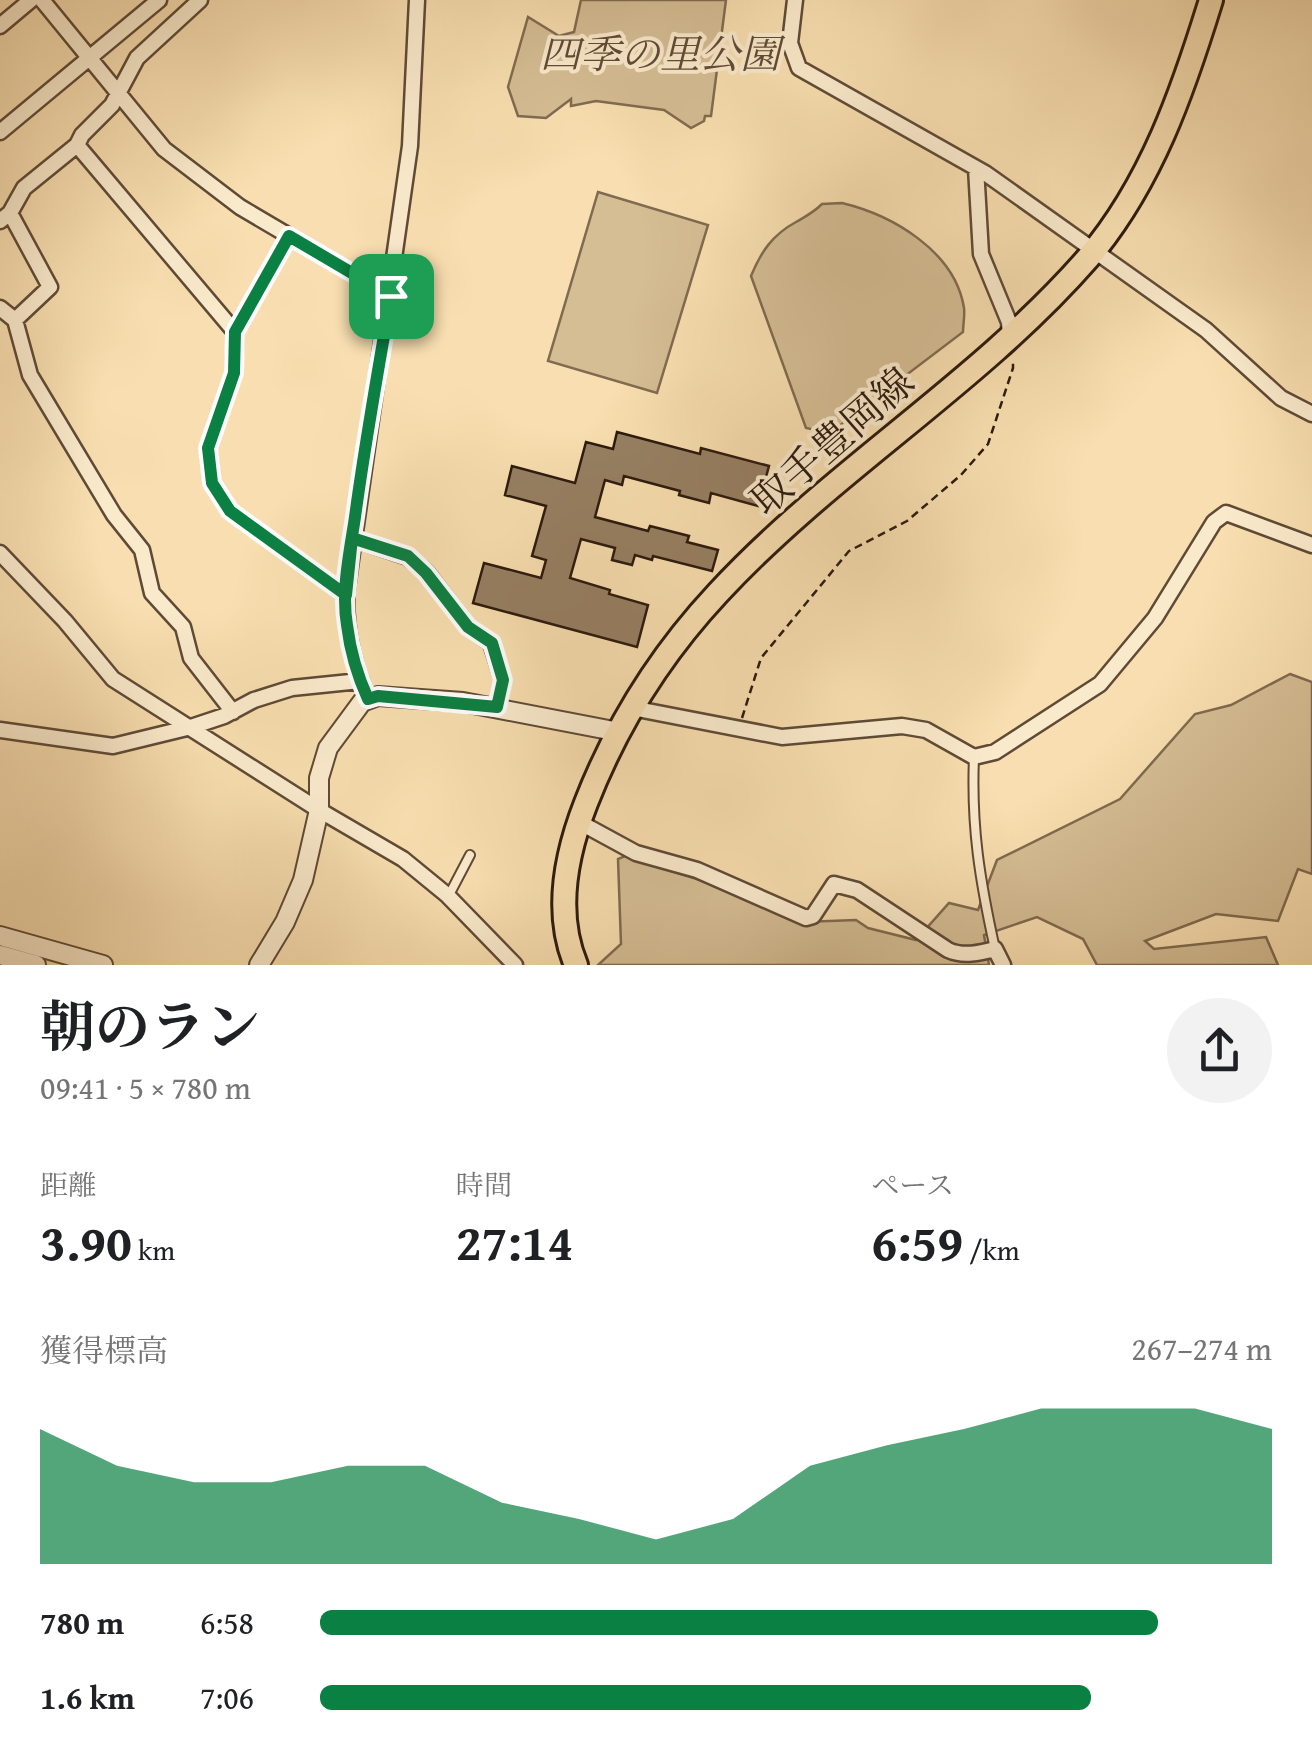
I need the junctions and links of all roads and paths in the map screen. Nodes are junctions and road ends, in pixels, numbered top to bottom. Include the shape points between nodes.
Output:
1 (31, 0) edge
2 (42, 0) edge
3 (159, 0) edge
4 (200, 0) edge
5 (417, 0) edge
6 (795, 0) edge
7 (1211, 0) edge
8 (0, 26) edge
9 (90, 58) junction
10 (120, 95) junction
11 (0, 132) edge
12 (77, 145) junction
13 (976, 168) junction
14 (5, 217) edge
15 (289, 236) junction
16 (1095, 249) junction
17 (391, 296) junction
18 (0, 308) edge
19 (15, 320) junction
20 (235, 332) junction
21 (1010, 338) junction
22 (1312, 414) edge
23 (352, 538) junction
24 (1312, 545) edge
25 (0, 553) edge
26 (346, 595) junction
27 (360, 681) junction
28 (368, 699) junction
29 (497, 707) junction
30 (632, 708) junction
31 (233, 712) junction
32 (191, 727) junction
33 (0, 730) edge
34 (739, 730) junction
35 (619, 732) junction
36 (974, 757) junction
37 (320, 810) junction
38 (579, 822) junction
39 (470, 855) dead end
40 (448, 897) junction
41 (0, 936) edge
42 (995, 948) junction
43 (0, 955) edge
44 (36, 965) edge
45 (103, 965) edge
46 (259, 965) edge
47 (515, 965) edge
48 (576, 965) edge
49 (1003, 965) edge

1 - 8 street
2 - 9 street
3 - 9 street
4 - 10 street via 137,58
5 - 17 street via 413,116
6 - 13 street via 790,43 799,68
7 - 16 main road, 取手豊岡線 via 1169,123
9 - 10 street
9 - 11 street
10 - 12 street
10 - 15 street via 164,149
12 - 14 street via 24,188
12 - 20 street
13 - 16 street
13 - 21 street via 981,254
14 - 19 street via 50,287
15 - 17 street
15 - 20 street
16 - 21 main road, 取手豊岡線
16 - 22 street via 1206,330 1282,398
17 - 23 street
18 - 19 street
19 - 31 street via 30,375 142,550 152,593 182,628 191,658
20 - 26 street via 234,373 208,448 212,483 230,511
21 - 30 main road, 取手豊岡線 via 742,569 673,647
21 - 34 path via 1014,368 988,444 907,521 848,551 761,658
23 - 26 street
23 - 29 street via 408,556 468,627 492,643 503,680
24 - 36 street via 1226,513 1155,618 1100,684 995,752
25 - 32 street via 113,679
26 - 27 street
27 - 28 street
27 - 31 street via 292,688
28 - 29 street
28 - 37 street via 328,748 319,778
29 - 35 street
30 - 34 street
30 - 35 main road, 取手豊岡線
31 - 32 street
32 - 33 street via 113,746
32 - 37 street
34 - 36 street via 782,737 902,726 926,730
35 - 38 main road, 取手豊岡線
36 - 42 lane via 976,866
37 - 40 street via 403,859
37 - 46 street via 303,880
38 - 42 street via 636,853 697,870 806,918 834,884 857,890 956,954
38 - 48 main road, 取手豊岡線 via 564,894
39 - 40 lane
40 - 47 street
41 - 45 street
42 - 49 street
43 - 44 street

